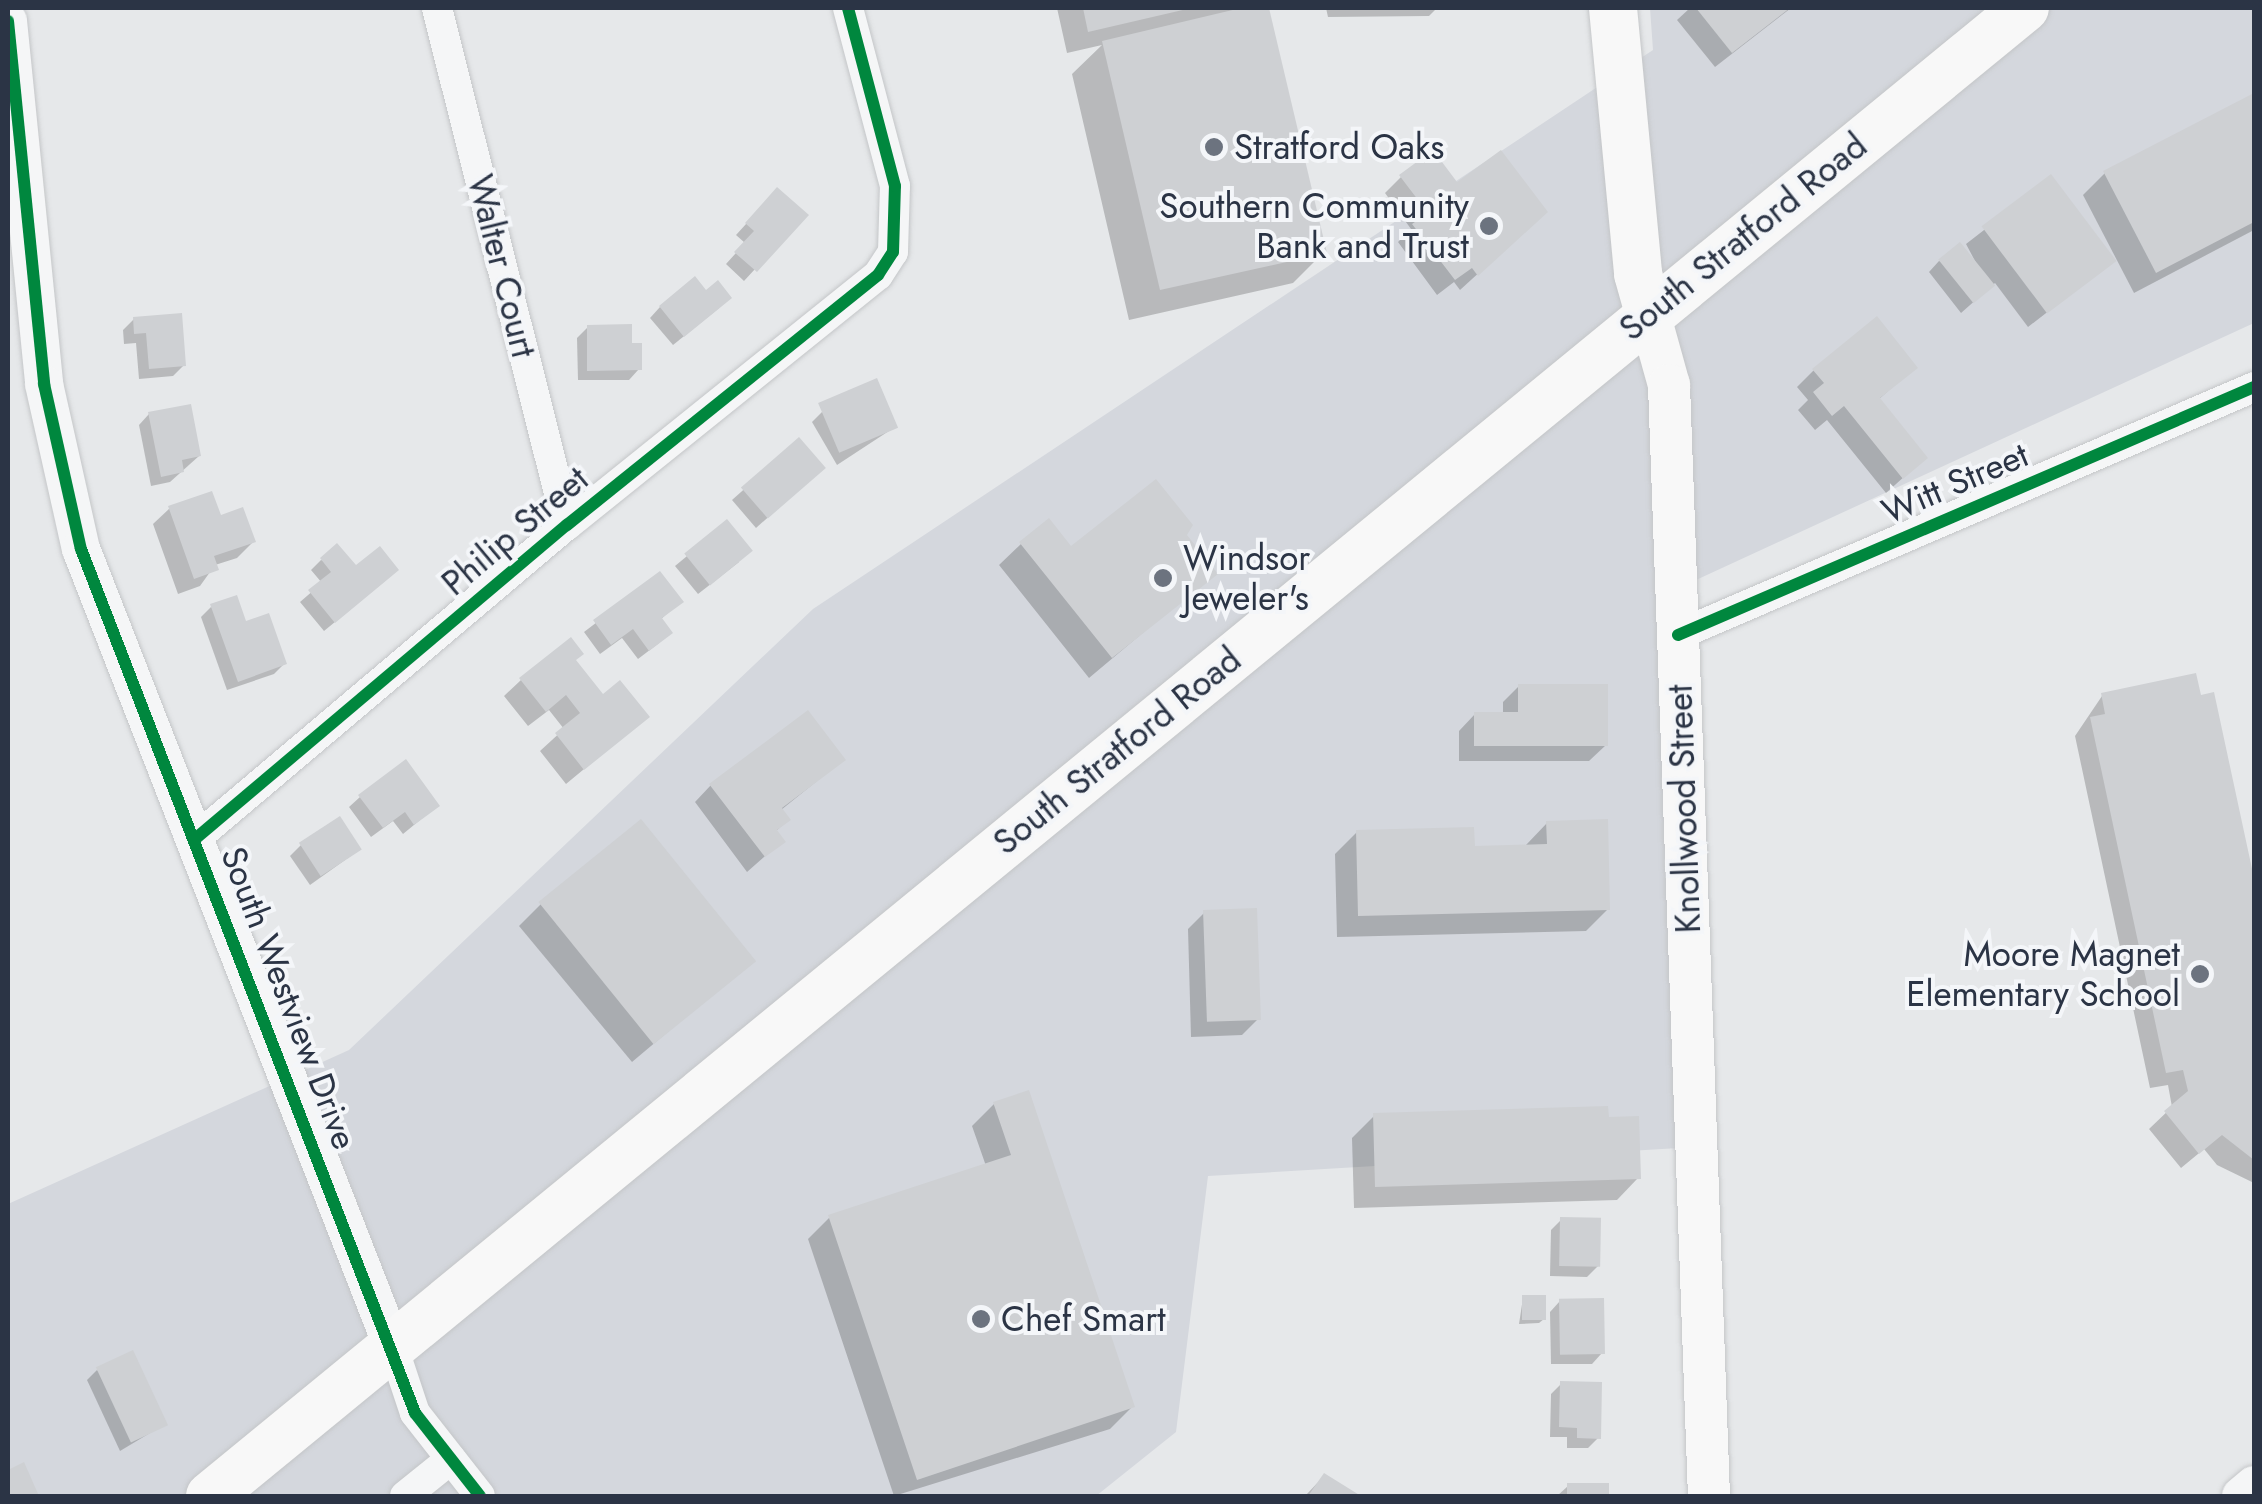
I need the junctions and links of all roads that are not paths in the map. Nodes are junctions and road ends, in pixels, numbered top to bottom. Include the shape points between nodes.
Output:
1 (437, 8) edge
2 (848, 8) edge
3 (1613, 8) edge
4 (2025, 8) edge
5 (8, 22) edge
6 (1649, 313) junction
7 (2254, 387) edge
8 (567, 525) junction
9 (1678, 635) junction
10 (195, 839) junction
11 (394, 1350) junction
12 (451, 1459) junction
13 (2254, 1485) edge
14 (210, 1496) edge
15 (405, 1496) edge
16 (480, 1496) edge
17 (1709, 1496) edge
18 (2241, 1496) edge

1 - 8 street, Walter Court
2 - 8 street, Philip Street via 894,186 893,252 878,275
3 - 6 main road, Knollwood Street via 1638,274
4 - 6 main road, South Stratford Road
5 - 10 street, South Westview Drive via 44,384 80,549
6 - 9 main road, Knollwood Street via 1669,385
6 - 11 main road, South Stratford Road
7 - 9 street, Witt Street
8 - 10 street, Philip Street
9 - 17 main road, Knollwood Street
10 - 11 street, South Westview Drive
11 - 12 street via 415,1414
11 - 14 main road, South Stratford Road
12 - 15 street
12 - 16 street
13 - 18 street

